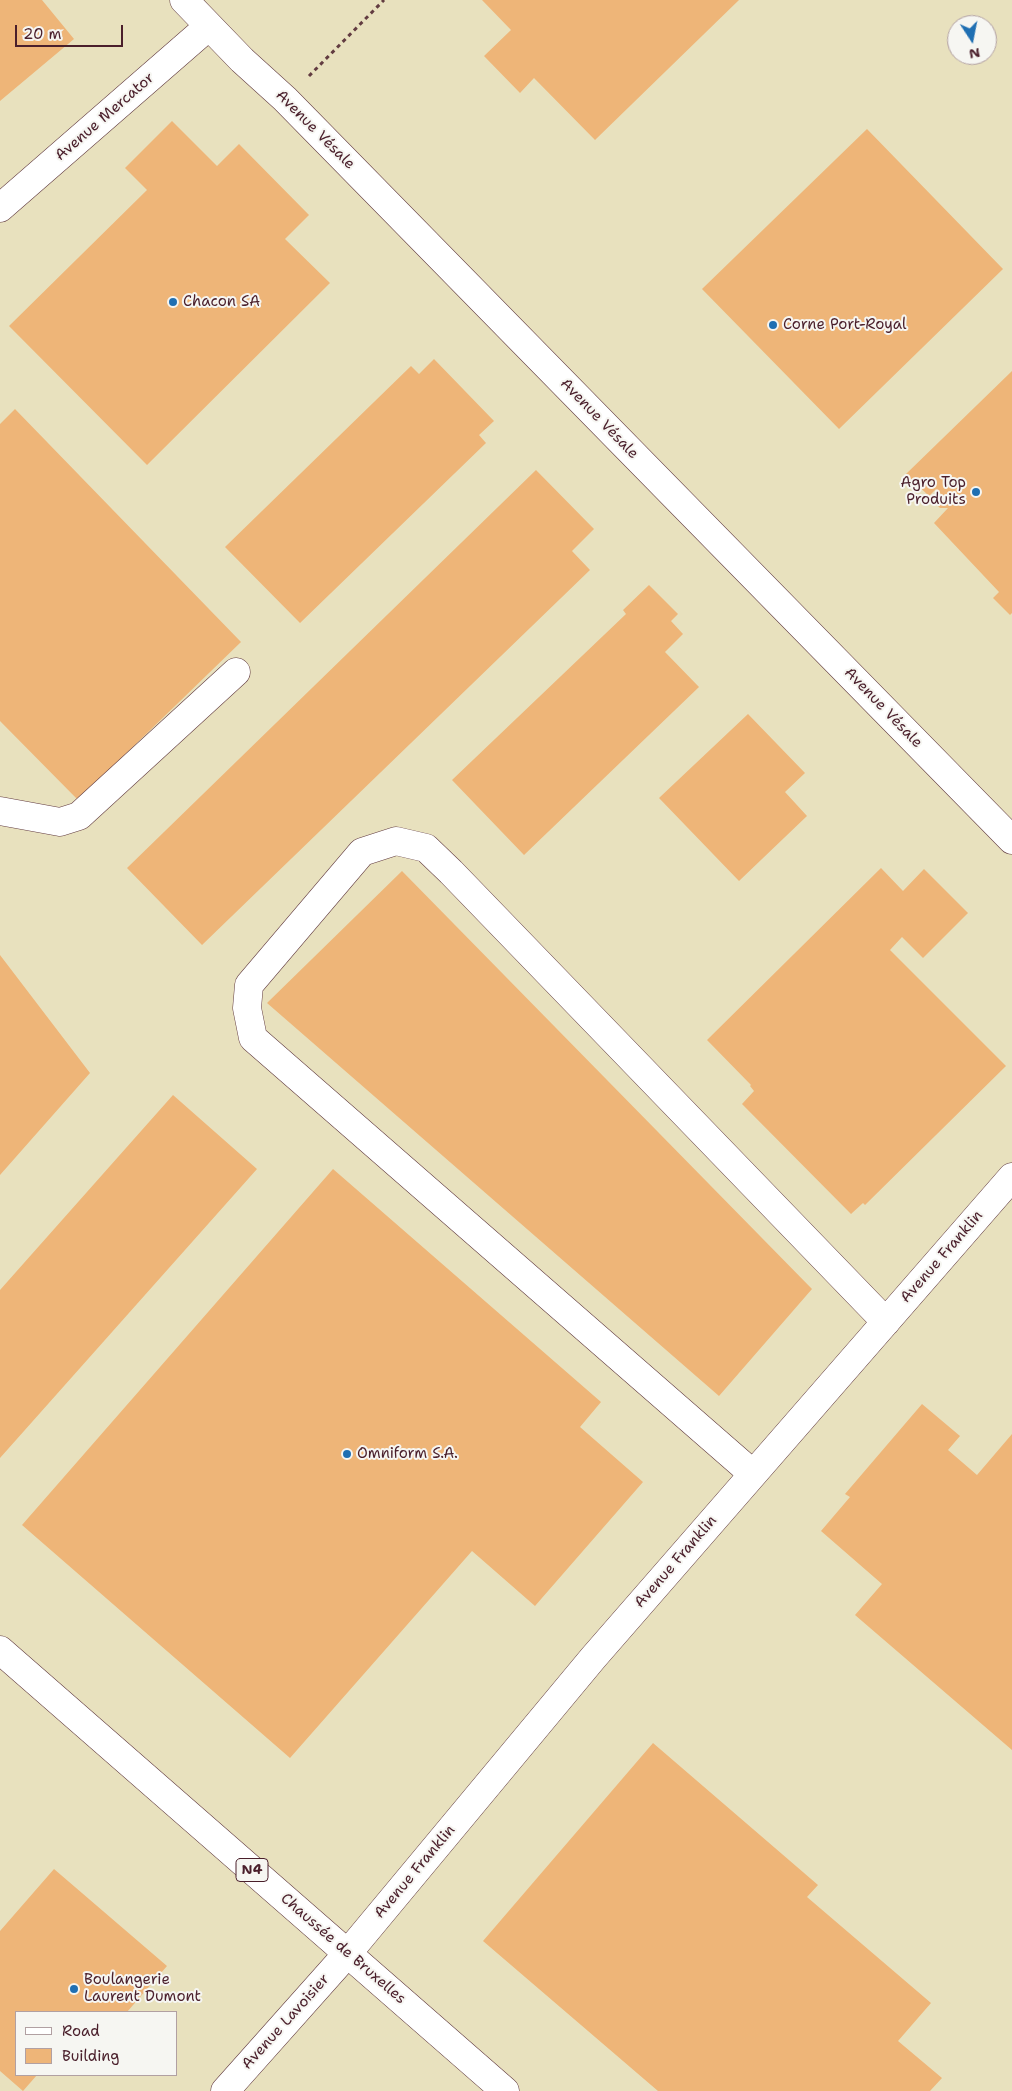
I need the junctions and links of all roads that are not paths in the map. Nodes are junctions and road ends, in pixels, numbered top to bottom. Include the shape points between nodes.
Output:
1 (184, 0) edge
2 (210, 26) junction
3 (0, 208) edge
4 (236, 672) dead end
5 (0, 811) edge
6 (1012, 840) edge
7 (1012, 1177) edge
8 (886, 1322) junction
9 (753, 1474) junction
10 (0, 1650) edge
11 (347, 1954) junction
12 (225, 2091) edge
13 (505, 2091) edge

1 - 2 street, Avenue Vésale
2 - 3 street, Avenue Mercator
2 - 6 street, Avenue Vésale
4 - 5 street via 80,816 60,822
7 - 8 street, Avenue Franklin
8 - 9 street, Avenue Franklin
8 - 9 street via 426,848 396,841 362,852 249,985 247,1008 253,1038
9 - 11 street, Avenue Franklin via 593,1658
10 - 11 street, Chaussée de Bruxelles / N4
11 - 12 street, Avenue Lavoisier
11 - 13 street, Chaussée de Bruxelles / N4

